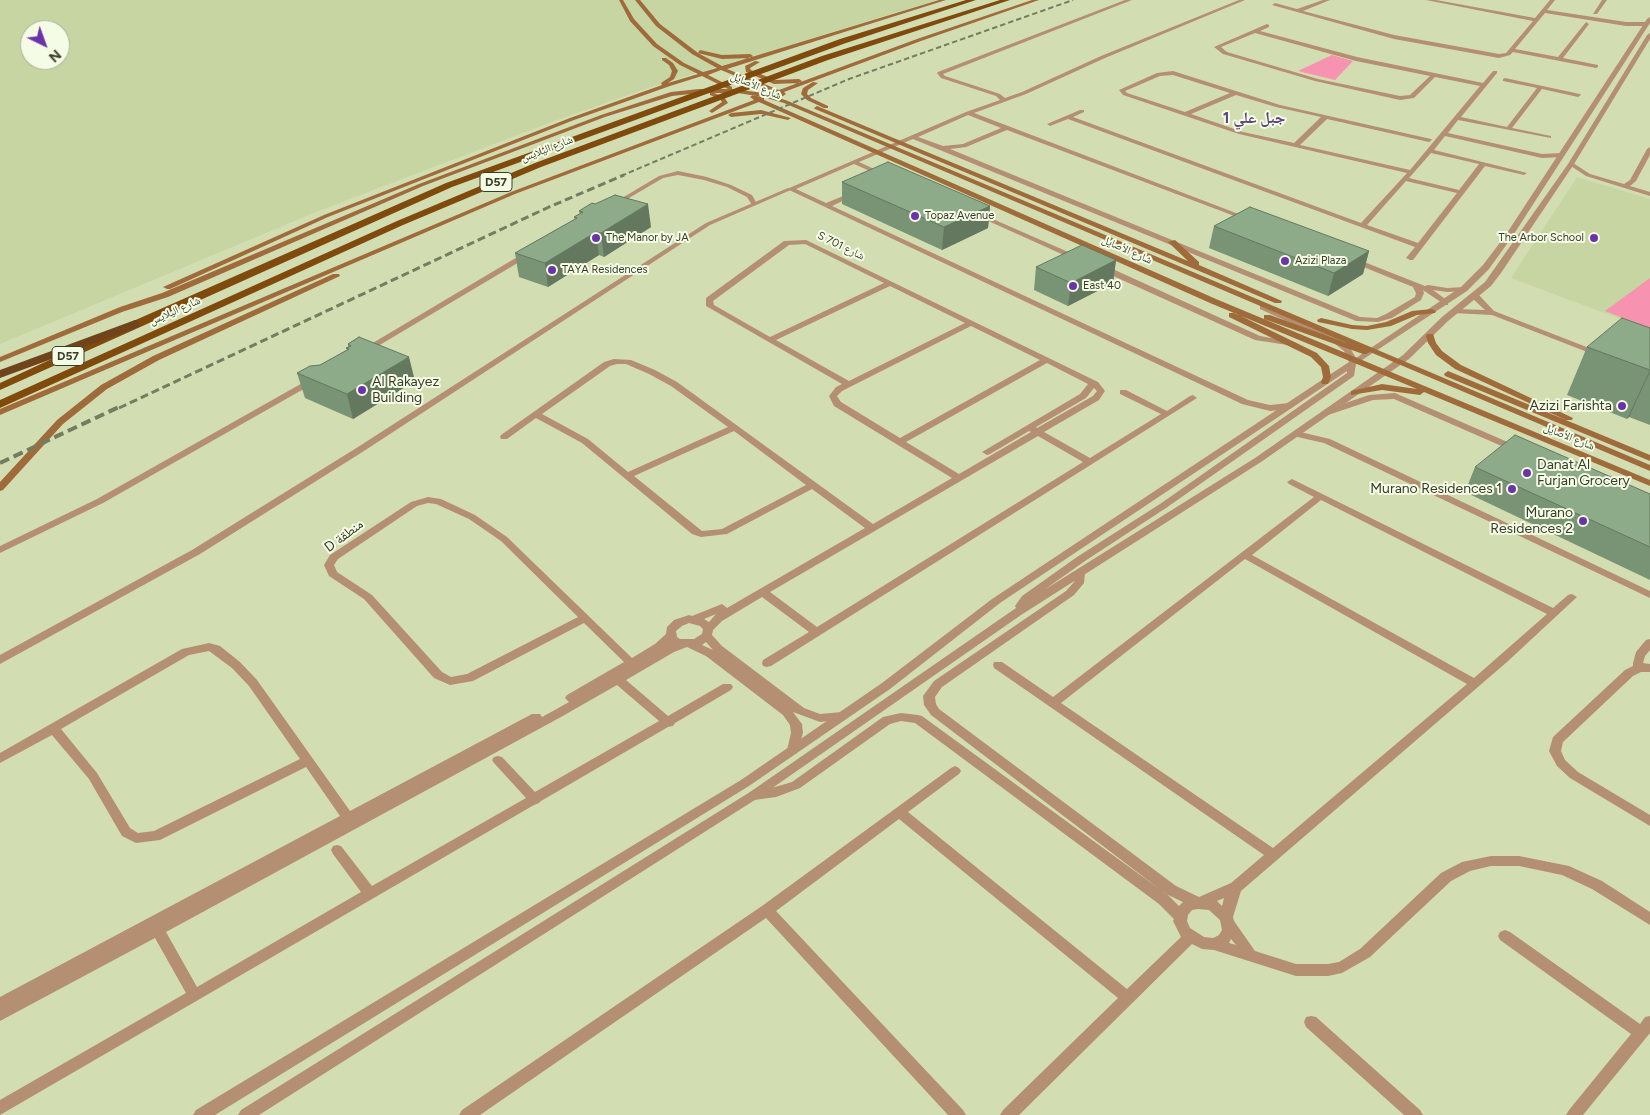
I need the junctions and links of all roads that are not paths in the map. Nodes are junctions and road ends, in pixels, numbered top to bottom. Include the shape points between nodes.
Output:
1 (621, 0) edge
2 (637, 0) edge
3 (944, 0) edge
4 (973, 0) edge
5 (1007, 0) edge
6 (1037, 0) edge
7 (1130, 0) edge
8 (1243, 0) edge
9 (1328, 0) edge
10 (1428, 0) edge
11 (1553, 0) edge
12 (1605, 0) edge
13 (1275, 5) dead end
14 (1298, 11) junction
15 (1544, 11) junction
16 (1595, 13) dead end
17 (1536, 20) junction
18 (1600, 21) junction
19 (1648, 21) edge
20 (1586, 24) dead end
21 (1267, 26) dead end
22 (1255, 31) junction
23 (1640, 33) junction
24 (1650, 35) edge
25 (655, 44) junction
26 (683, 46) junction
27 (798, 46) junction
28 (1511, 50) junction
29 (869, 59) junction
30 (1560, 60) junction
31 (1596, 66) dead end
32 (723, 69) junction
33 (842, 70) junction
34 (712, 72) junction
35 (1494, 72) dead end
36 (702, 75) junction
37 (1434, 75) junction
38 (1505, 80) dead end
39 (1484, 86) junction
40 (1541, 87) junction
41 (779, 92) junction
42 (1235, 93) junction
43 (1578, 95) dead end
44 (634, 97) junction
45 (759, 100) junction
46 (1004, 100) junction
47 (1082, 111) dead end
48 (592, 112) junction
49 (968, 113) junction
50 (1186, 114) junction
51 (1068, 116) junction
52 (1325, 117) junction
53 (1456, 118) junction
54 (848, 121) junction
55 (696, 123) junction
56 (1050, 124) dead end
57 (822, 126) junction
58 (1006, 128) junction
59 (1508, 129) junction
60 (1443, 134) junction
61 (914, 137) junction
62 (1549, 137) dead end
63 (1429, 140) dead end
64 (1296, 145) junction
65 (964, 146) junction
66 (941, 148) junction
67 (1650, 149) edge
68 (1430, 151) junction
69 (1562, 155) junction
70 (959, 156) junction
71 (1542, 156) junction
72 (854, 162) junction
73 (1483, 164) junction
74 (1571, 164) junction
75 (1556, 165) junction
76 (1411, 172) junction
77 (1524, 173) dead end
78 (1588, 175) junction
79 (1562, 176) junction
80 (1405, 179) junction
81 (881, 182) edge
82 (1625, 186) junction
83 (790, 189) junction
84 (863, 190) edge
85 (1460, 192) junction
86 (1650, 194) edge
87 (754, 204) junction
88 (826, 206) junction
89 (967, 210) edge
90 (604, 211) edge
91 (1258, 224) edge
92 (1363, 226) junction
93 (432, 227) junction
94 (1172, 242) junction
95 (1418, 246) junction
96 (536, 250) edge
97 (1410, 258) dead end
98 (1350, 259) edge
99 (1087, 262) edge
100 (1096, 265) edge
101 (1200, 268) junction
102 (1400, 278) junction
103 (891, 283) junction
104 (1416, 285) junction
105 (1464, 289) junction
106 (1238, 292) junction
107 (1475, 296) junction
108 (1213, 301) junction
109 (1445, 302) junction
110 (118, 311) junction
111 (1432, 311) junction
112 (1455, 311) junction
113 (1493, 313) junction
114 (1321, 320) junction
115 (971, 323) junction
116 (135, 324) junction
117 (1430, 336) junction
118 (769, 340) junction
119 (1294, 344) junction
120 (1377, 345) junction
121 (1366, 353) junction
122 (358, 354) edge
123 (1604, 356) edge
124 (1406, 357) junction
125 (0, 360) edge
126 (1047, 360) junction
127 (1355, 361) junction
128 (1385, 373) junction
129 (0, 374) edge
130 (324, 374) edge
131 (1325, 382) junction
132 (848, 384) junction
133 (0, 387) edge
134 (1123, 392) dead end
135 (1354, 394) junction
136 (1193, 398) dead end
137 (1454, 401) junction
138 (0, 404) edge
139 (1290, 406) junction
140 (0, 412) edge
141 (1328, 412) junction
142 (1167, 414) junction
143 (536, 415) junction
144 (1311, 424) junction
145 (734, 428) junction
146 (1033, 430) junction
147 (1296, 434) junction
148 (504, 437) dead end
149 (1607, 440) junction
150 (1327, 441) junction
151 (899, 442) junction
152 (1524, 452) edge
153 (1650, 458) edge
154 (1090, 462) junction
155 (1650, 468) edge
156 (954, 475) junction
157 (627, 476) junction
158 (1292, 482) dead end
159 (1650, 482) edge
160 (813, 485) junction
161 (0, 488) edge
162 (1321, 496) junction
163 (869, 526) junction
164 (0, 550) edge
165 (1245, 555) junction
166 (1080, 573) junction
167 (763, 592) junction
168 (1650, 595) edge
169 (1572, 596) dead end
170 (1018, 612) junction
171 (1554, 614) junction
172 (585, 618) junction
173 (695, 619) junction
174 (818, 632) junction
175 (707, 633) junction
176 (671, 634) junction
177 (1650, 643) edge
178 (687, 644) junction
179 (0, 660) edge
180 (767, 664) dead end
181 (998, 665) dead end
182 (634, 666) junction
183 (1645, 668) edge
184 (619, 680) junction
185 (1474, 683) junction
186 (727, 688) dead end
187 (1053, 703) junction
188 (842, 716) junction
189 (669, 723) junction
190 (53, 728) junction
191 (971, 740) junction
192 (794, 750) junction
193 (959, 750) junction
194 (0, 759) edge
195 (498, 760) dead end
196 (308, 761) junction
197 (955, 771) dead end
198 (754, 795) junction
199 (535, 800) junction
200 (900, 813) junction
201 (350, 821) junction
202 (1650, 821) edge
203 (337, 850) dead end
204 (1274, 855) junction
205 (1236, 887) junction
206 (370, 894) junction
207 (1199, 903) junction
208 (767, 910) junction
209 (1180, 916) junction
210 (1650, 919) edge
211 (1228, 921) junction
212 (158, 929) junction
213 (1505, 936) dead end
214 (1190, 937) junction
215 (1214, 944) junction
216 (1251, 955) junction
217 (194, 994) junction
218 (1128, 998) junction
219 (0, 1004) edge
220 (0, 1015) edge
221 (1311, 1022) dead end
222 (1646, 1028) edge
223 (0, 1108) edge
224 (201, 1115) edge
225 (246, 1115) edge
226 (467, 1115) edge
227 (958, 1115) edge
228 (1008, 1115) edge
229 (1415, 1115) edge
230 (1574, 1115) edge

1 - 25 main road, شارع الأصايل via 632,20
2 - 26 main road, شارع الأصايل via 652,20
3 - 27 main road
4 - 116 highway, شارع اليلايس / D57 via 843,41 520,158 376,216
5 - 138 highway, شارع اليلايس / D57 via 825,58 538,165 400,223
6 - 29 main road
7 - 46 street via 940,73 943,77 998,95
8 - 46 street
9 - 14 street
10 - 17 street
11 - 15 street
12 - 16 street
13 - 14 street
14 - 28 street via 1394,37 1488,56 1505,56
15 - 17 street
15 - 18 street
17 - 28 street
18 - 19 street via 1630,24
18 - 23 street
19 - 23 street
20 - 30 street
21 - 22 street
22 - 37 street via 1356,60
22 - 37 street via 1217,48 1317,80 1400,98 1412,97
23 - 69 street
24 - 74 street
25 - 34 main road
25 - 36 main road, شارع الأصايل
25 - 44 main road via 656,51 673,66 674,73 666,82
26 - 27 main road via 707,55 732,57
26 - 32 main road, شارع الأصايل
27 - 29 main road via 752,64 747,70 770,81 788,83
27 - 32 main road
28 - 30 street
29 - 33 main road
30 - 31 street
32 - 34 main road
32 - 41 main road, شارع الأصايل
33 - 41 main road
33 - 54 main road via 810,85 804,92 809,99
34 - 36 main road
34 - 41 main road via 748,88
35 - 39 street
36 - 44 main road
36 - 45 main road, شارع الأصايل
37 - 39 street
38 - 40 street
39 - 53 street
40 - 43 street
40 - 59 street
41 - 45 main road
41 - 54 main road, شارع الأصايل
42 - 50 street
42 - 50 street via 1168,73 1122,90
42 - 52 street
44 - 48 main road
45 - 55 main road
45 - 57 main road, شارع الأصايل
46 - 49 street
47 - 51 street
48 - 55 main road via 682,87 698,88 725,101 723,107
48 - 110 main road via 470,157 326,216
49 - 58 street
49 - 61 street
50 - 64 street via 1246,134
51 - 56 street
51 - 92 street
52 - 63 street
52 - 64 street
53 - 59 street
53 - 60 street
54 - 101 main road, شارع الأصايل
55 - 57 main road via 761,112
55 - 93 main road via 513,192
57 - 108 main road, شارع الأصايل
58 - 65 street
58 - 91 street
59 - 62 street
60 - 68 street
60 - 71 street
61 - 66 street
61 - 72 street
64 - 76 street
65 - 66 street
65 - 70 street
66 - 70 street
67 - 82 street via 1633,181
68 - 73 street
68 - 76 street
69 - 71 street
69 - 75 street
70 - 94 street
71 - 75 street
72 - 81 street via 890,178
72 - 83 street
73 - 77 street
73 - 85 street
74 - 78 street
74 - 79 street
75 - 105 street via 1486,267
76 - 80 street
78 - 79 street
78 - 82 street
79 - 107 street via 1514,250
80 - 85 street
80 - 92 street
82 - 86 street
83 - 87 street
83 - 88 street
84 - 88 street
85 - 95 street
87 - 90 street via 750,196 729,186 678,173 661,177
87 - 179 street via 708,224 196,552
88 - 139 street via 1245,402 1270,408
89 - 99 street
92 - 95 street
93 - 140 main road
93 - 161 main road via 399,246 121,377 88,398 60,422
94 - 101 main road
94 - 104 street via 1364,320 1384,319 1418,298 1420,293
95 - 97 street
96 - 122 street
98 - 102 street
100 - 119 street via 1258,338
101 - 114 main road, شارع الأصايل
102 - 104 street
102 - 105 street via 1436,288
103 - 115 street, S 701 شارع
103 - 118 street
103 - 118 street, S 701 شارع via 809,243 787,243 708,302
104 - 109 street via 1434,292
105 - 109 street
106 - 110 main road via 786,102 747,92 699,90 655,98 524,145 421,185 165,295
106 - 155 main road
106 - 170 street via 1330,337 1347,350 1353,370 1348,378 1065,570 1026,598
107 - 112 street
107 - 113 street
108 - 119 main road via 1243,321
108 - 121 main road via 1260,314
108 - 127 main road, شارع الأصايل
109 - 111 street
110 - 125 main road
111 - 114 main road via 1367,328
111 - 120 street
112 - 113 street
112 - 117 street
113 - 123 street
114 - 120 main road, شارع الأصايل
115 - 126 street, S 701 شارع
115 - 132 street
116 - 129 highway
116 - 133 highway, شارع اليلايس / D57
117 - 124 street
117 - 149 main road via 1439,353 1452,363 1552,409
118 - 132 street, S 701 شارع
119 - 131 main road via 1321,361 1327,372
120 - 121 street
120 - 124 main road, شارع الأصايل
121 - 124 main road
121 - 127 street
124 - 128 street
124 - 149 main road, شارع الأصايل
126 - 146 street, S 701 شارع via 1093,383 1100,388 1099,395
126 - 151 street
127 - 128 main road, شارع الأصايل
127 - 131 street
128 - 135 street
128 - 137 main road, شارع الأصايل
130 - 164 street via 100,501
131 - 139 street
132 - 151 street via 834,392 837,404
134 - 142 street
135 - 137 main road via 1373,388 1396,388
135 - 141 street
136 - 142 street
137 - 159 main road, شارع الأصايل
139 - 188 street via 996,602
141 - 144 street
141 - 152 street via 1372,397 1395,396
142 - 154 street
143 - 145 street via 607,364 621,360 664,378
143 - 148 street
143 - 157 street via 579,437
144 - 147 street
144 - 150 street via 1316,433
145 - 157 street
145 - 160 street
146 - 154 street
146 - 156 street
147 - 150 street
147 - 166 street
149 - 153 main road, شارع الأصايل
150 - 168 street
151 - 156 street
154 - 174 street
156 - 163 street
157 - 160 street via 695,532 709,535 724,532
158 - 162 street
160 - 163 street
162 - 165 street
162 - 171 street
163 - 167 street
163 - 173 street via 712,614
165 - 185 street
165 - 187 street
166 - 170 street
166 - 191 street via 1074,590 930,692 932,710
167 - 174 street
167 - 175 street via 718,618
169 - 171 street
170 - 198 street
171 - 185 street
172 - 172 street, D منطقة via 493,530 435,500 414,504 334,557 329,565 333,574 368,597 438,675 450,681 469,678
172 - 182 street, D منطقة
173 - 175 street via 704,623
173 - 176 street via 678,623
174 - 180 street
175 - 178 street via 700,642
175 - 188 street via 718,649 800,711 820,718
176 - 178 street via 674,641
176 - 182 street
177 - 183 street via 1638,663
178 - 182 street
178 - 192 street via 710,653 787,712 796,724
181 - 187 street
182 - 184 street
182 - 201 street
183 - 202 street via 1629,673 1557,740 1556,751 1574,775
184 - 189 street
184 - 201 street
185 - 204 street
186 - 189 street
187 - 204 street
188 - 192 street
189 - 199 street
190 - 194 street
190 - 196 street via 93,776 126,832 136,838 156,836
190 - 196 street via 186,652 209,647 236,665 253,683
191 - 193 street
191 - 207 street via 1171,890
192 - 224 street
193 - 198 street via 918,719 893,718 882,722 796,785
193 - 209 street via 1164,900
195 - 199 street
196 - 201 street
197 - 200 street
198 - 225 street
199 - 206 street
200 - 208 street
200 - 218 street
201 - 212 street
201 - 219 street
203 - 206 street
204 - 205 street
205 - 207 street
205 - 211 street via 1229,902
206 - 217 street
207 - 209 street via 1184,908
207 - 211 street via 1218,908
208 - 226 street
208 - 227 street
209 - 214 street via 1182,927
210 - 216 street via 1597,884 1572,873 1534,863 1491,861 1467,866 1446,877 1365,953 1342,967 1296,970
211 - 215 street via 1228,935
211 - 216 street
212 - 217 street
212 - 220 street
213 - 222 street
214 - 215 street
214 - 218 street
215 - 216 street
217 - 223 street
218 - 228 street
221 - 229 street
222 - 230 street

